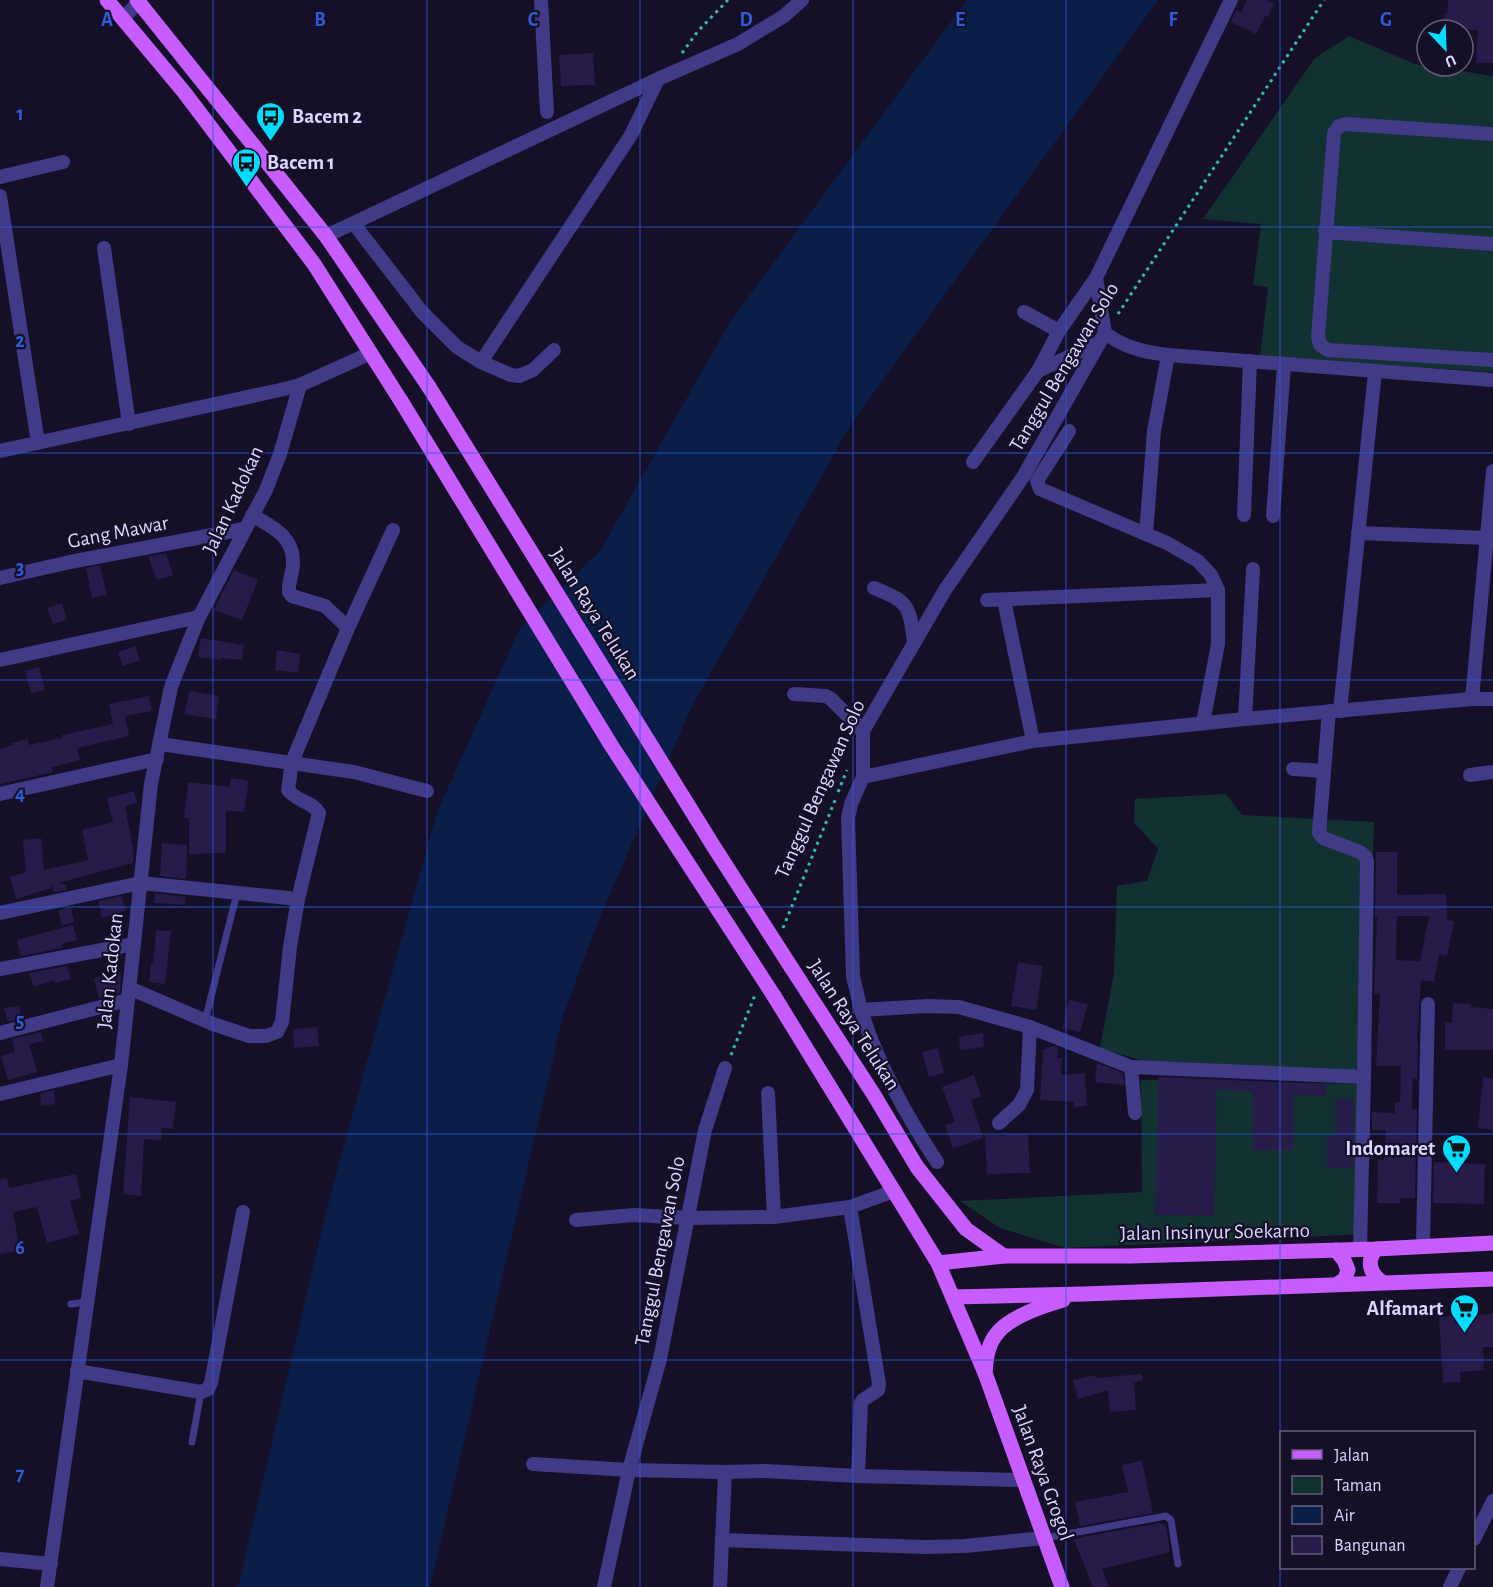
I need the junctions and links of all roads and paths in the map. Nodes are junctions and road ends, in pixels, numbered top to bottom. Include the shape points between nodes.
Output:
1 (107, 0) edge
2 (541, 0) edge
3 (728, 0) edge
4 (802, 0) edge
5 (1231, 0) edge
6 (1324, 0) edge
7 (139, 1) edge
8 (124, 17) junction
9 (661, 78) junction
10 (547, 112) dead end
11 (1493, 134) edge
12 (63, 162) dead end
13 (0, 177) edge
14 (0, 196) edge
15 (354, 224) junction
16 (1325, 232) junction
17 (326, 236) junction
18 (1493, 244) edge
19 (104, 248) dead end
20 (1096, 278) junction
21 (1024, 312) dead end
22 (1059, 331) junction
23 (1102, 338) junction
24 (554, 350) dead end
25 (371, 353) junction
26 (1168, 355) junction
27 (1493, 360) edge
28 (1250, 361) junction
29 (481, 362) junction
30 (1284, 365) junction
31 (1038, 371) junction
32 (1375, 372) junction
33 (1493, 380) edge
34 (300, 385) junction
35 (129, 424) junction
36 (1069, 431) dead end
37 (38, 443) junction
38 (0, 451) edge
39 (973, 462) dead end
40 (1493, 471) edge
41 (252, 515) junction
42 (1244, 515) dead end
43 (1273, 516) dead end
44 (244, 529) junction
45 (393, 530) dead end
46 (1358, 533) junction
47 (1146, 534) junction
48 (1487, 538) junction
49 (1253, 569) dead end
50 (0, 578) edge
51 (874, 588) dead end
52 (1218, 590) junction
53 (987, 600) dead end
54 (1004, 600) junction
55 (199, 617) junction
56 (348, 628) junction
57 (914, 641) junction
58 (0, 660) edge
59 (794, 694) dead end
60 (1472, 699) junction
61 (1493, 699) edge
62 (1335, 711) junction
63 (1245, 719) junction
64 (1203, 723) junction
65 (863, 731) junction
66 (1033, 741) junction
67 (160, 744) junction
68 (157, 759) junction
69 (292, 762) junction
70 (848, 768) dead end
71 (1293, 769) dead end
72 (1324, 771) junction
73 (1493, 772) edge
74 (1470, 775) dead end
75 (863, 777) junction
76 (427, 791) dead end
77 (0, 794) edge
78 (141, 883) junction
79 (237, 893) junction
80 (298, 899) junction
81 (0, 913) edge
82 (782, 928) dead end
83 (134, 944) junction
84 (0, 969) edge
85 (756, 993) dead end
86 (128, 994) junction
87 (1428, 1004) dead end
88 (861, 1010) junction
89 (205, 1021) junction
90 (1030, 1027) junction
91 (0, 1033) edge
92 (120, 1065) junction
93 (1131, 1067) junction
94 (725, 1068) joint
95 (1364, 1077) junction
96 (768, 1093) dead end
97 (0, 1094) edge
98 (1135, 1113) dead end
99 (999, 1123) dead end
100 (937, 1162) dead end
101 (894, 1191) junction
102 (849, 1207) junction
103 (243, 1212) dead end
104 (774, 1217) junction
105 (688, 1218) junction
106 (576, 1220) dead end
107 (1493, 1243) edge
108 (1423, 1246) junction
109 (1368, 1249) junction
110 (1336, 1250) junction
111 (1004, 1256) junction
112 (938, 1263) junction
113 (1493, 1279) edge
114 (1382, 1282) junction
115 (1339, 1283) junction
116 (1084, 1294) junction
117 (953, 1297) junction
118 (87, 1302) junction
119 (71, 1304) dead end
120 (77, 1371) junction
121 (985, 1373) junction
122 (201, 1392) junction
123 (192, 1442) dead end
124 (533, 1464) dead end
125 (629, 1470) junction
126 (725, 1472) junction
127 (858, 1476) junction
128 (1023, 1480) junction
129 (1493, 1501) edge
130 (1475, 1535) edge
131 (1044, 1538) junction
132 (722, 1540) junction
133 (0, 1559) edge
134 (51, 1564) junction
135 (1178, 1564) dead end
136 (1459, 1569) edge
137 (47, 1587) edge
138 (603, 1587) edge
139 (720, 1587) edge
140 (1062, 1587) edge
141 (1450, 1587) edge

1 - 8 main road
2 - 10 street
3 - 9 path
4 - 9 street via 738,44
5 - 20 street
6 - 23 path, Tanggul Bengawan Solo
7 - 8 street
7 - 17 main road, Jalan Raya Telukan
8 - 25 main road via 314,264
9 - 15 street
9 - 29 street via 631,135
11 - 16 street via 1339,126 1334,133
12 - 13 street
14 - 37 street
15 - 17 street
15 - 29 street via 441,333
16 - 18 street
16 - 27 street via 1318,336 1324,348
17 - 111 main road, Jalan Raya Telukan, bridge via 429,387 917,1167 966,1229
19 - 35 street
20 - 22 street
20 - 23 street
21 - 22 street
22 - 31 street
23 - 26 street via 1141,352
23 - 31 street
23 - 57 street, Tanggul Bengawan Solo via 1023,477
24 - 29 street via 519,376
25 - 34 street
25 - 101 main road, bridge via 611,745 774,996
26 - 28 street
26 - 47 street via 1154,431
28 - 30 street
28 - 42 street
30 - 32 street
30 - 43 street
31 - 39 street
32 - 33 street
32 - 46 street
34 - 35 street
34 - 41 street, Jalan Kadokan via 280,454
35 - 37 street
36 - 47 street via 1037,481 1040,489
37 - 38 street
40 - 48 street
41 - 44 street, Jalan Kadokan
41 - 56 street via 283,533 290,545 292,596 325,606
44 - 50 street, Gang Mawar
44 - 55 street, Jalan Kadokan
45 - 56 street
46 - 48 street
46 - 62 street
47 - 52 street via 1198,561
48 - 60 street
49 - 63 street
51 - 57 street via 905,604
52 - 54 street
52 - 64 street via 1218,644
53 - 54 street
54 - 66 street
55 - 58 street
55 - 67 street, Jalan Kadokan via 171,687
56 - 69 street
57 - 65 street, Tanggul Bengawan Solo
59 - 65 street via 826,696
60 - 61 street
60 - 62 street
62 - 63 street
62 - 72 street
63 - 64 street
64 - 66 street
65 - 75 street
66 - 75 street
67 - 68 street, Jalan Kadokan
67 - 69 street
68 - 77 street
68 - 78 street, Jalan Kadokan
69 - 76 street via 354,772
69 - 80 street via 288,790 319,813
70 - 82 path, Tanggul Bengawan Solo
71 - 72 street
72 - 95 street via 1319,833 1360,852 1367,861
73 - 74 street
75 - 88 street via 848,818 853,976
78 - 79 street
78 - 81 street
78 - 83 street, Jalan Kadokan
79 - 80 street
79 - 89 lane
80 - 89 street via 282,1022 277,1032 249,1036
83 - 84 street
83 - 86 street, Jalan Kadokan
85 - 94 path
86 - 89 street
86 - 91 street
86 - 92 street, Jalan Kadokan
87 - 108 street
88 - 90 street via 959,1007
88 - 100 street via 880,1065
90 - 93 street
90 - 99 street via 1027,1090
92 - 97 street
92 - 118 street, Jalan Kadokan
93 - 95 street
93 - 98 street
94 - 105 street, Tanggul Bengawan Solo via 705,1130
95 - 109 street
96 - 104 street
101 - 102 street
101 - 112 main road
102 - 104 street
102 - 127 street via 879,1384 878,1390 861,1403
103 - 122 street via 211,1383
104 - 105 street
105 - 106 street via 634,1215
105 - 125 street, Tanggul Bengawan Solo via 660,1359
107 - 108 main road, Jalan Insinyur Soekarno
108 - 109 main road, Jalan Insinyur Soekarno
109 - 110 main road, Jalan Insinyur Soekarno
109 - 114 main road via 1373,1274
110 - 111 main road, Jalan Insinyur Soekarno
110 - 115 main road via 1348,1270
111 - 112 main road, Jalan Insinyur Soekarno
112 - 117 main road, Jalan Raya Grogol
113 - 114 main road
114 - 115 main road
115 - 116 main road
116 - 117 main road
116 - 121 main road via 1043,1306 1000,1330 990,1346
117 - 121 main road, Jalan Raya Grogol
118 - 119 lane
118 - 120 street, Jalan Kadokan
120 - 122 street
120 - 134 street, Jalan Kadokan
121 - 128 main road, Jalan Raya Grogol
122 - 123 lane
124 - 125 street
125 - 126 street
125 - 138 street, Tanggul Bengawan Solo
126 - 127 street
126 - 132 street
127 - 128 street
128 - 131 main road, Jalan Raya Grogol
129 - 130 street
131 - 132 street via 965,1546
131 - 135 lane via 1166,1516 1171,1520
131 - 140 main road, Jalan Raya Grogol
132 - 139 street
133 - 134 street
134 - 137 street, Jalan Kadokan
136 - 141 street

